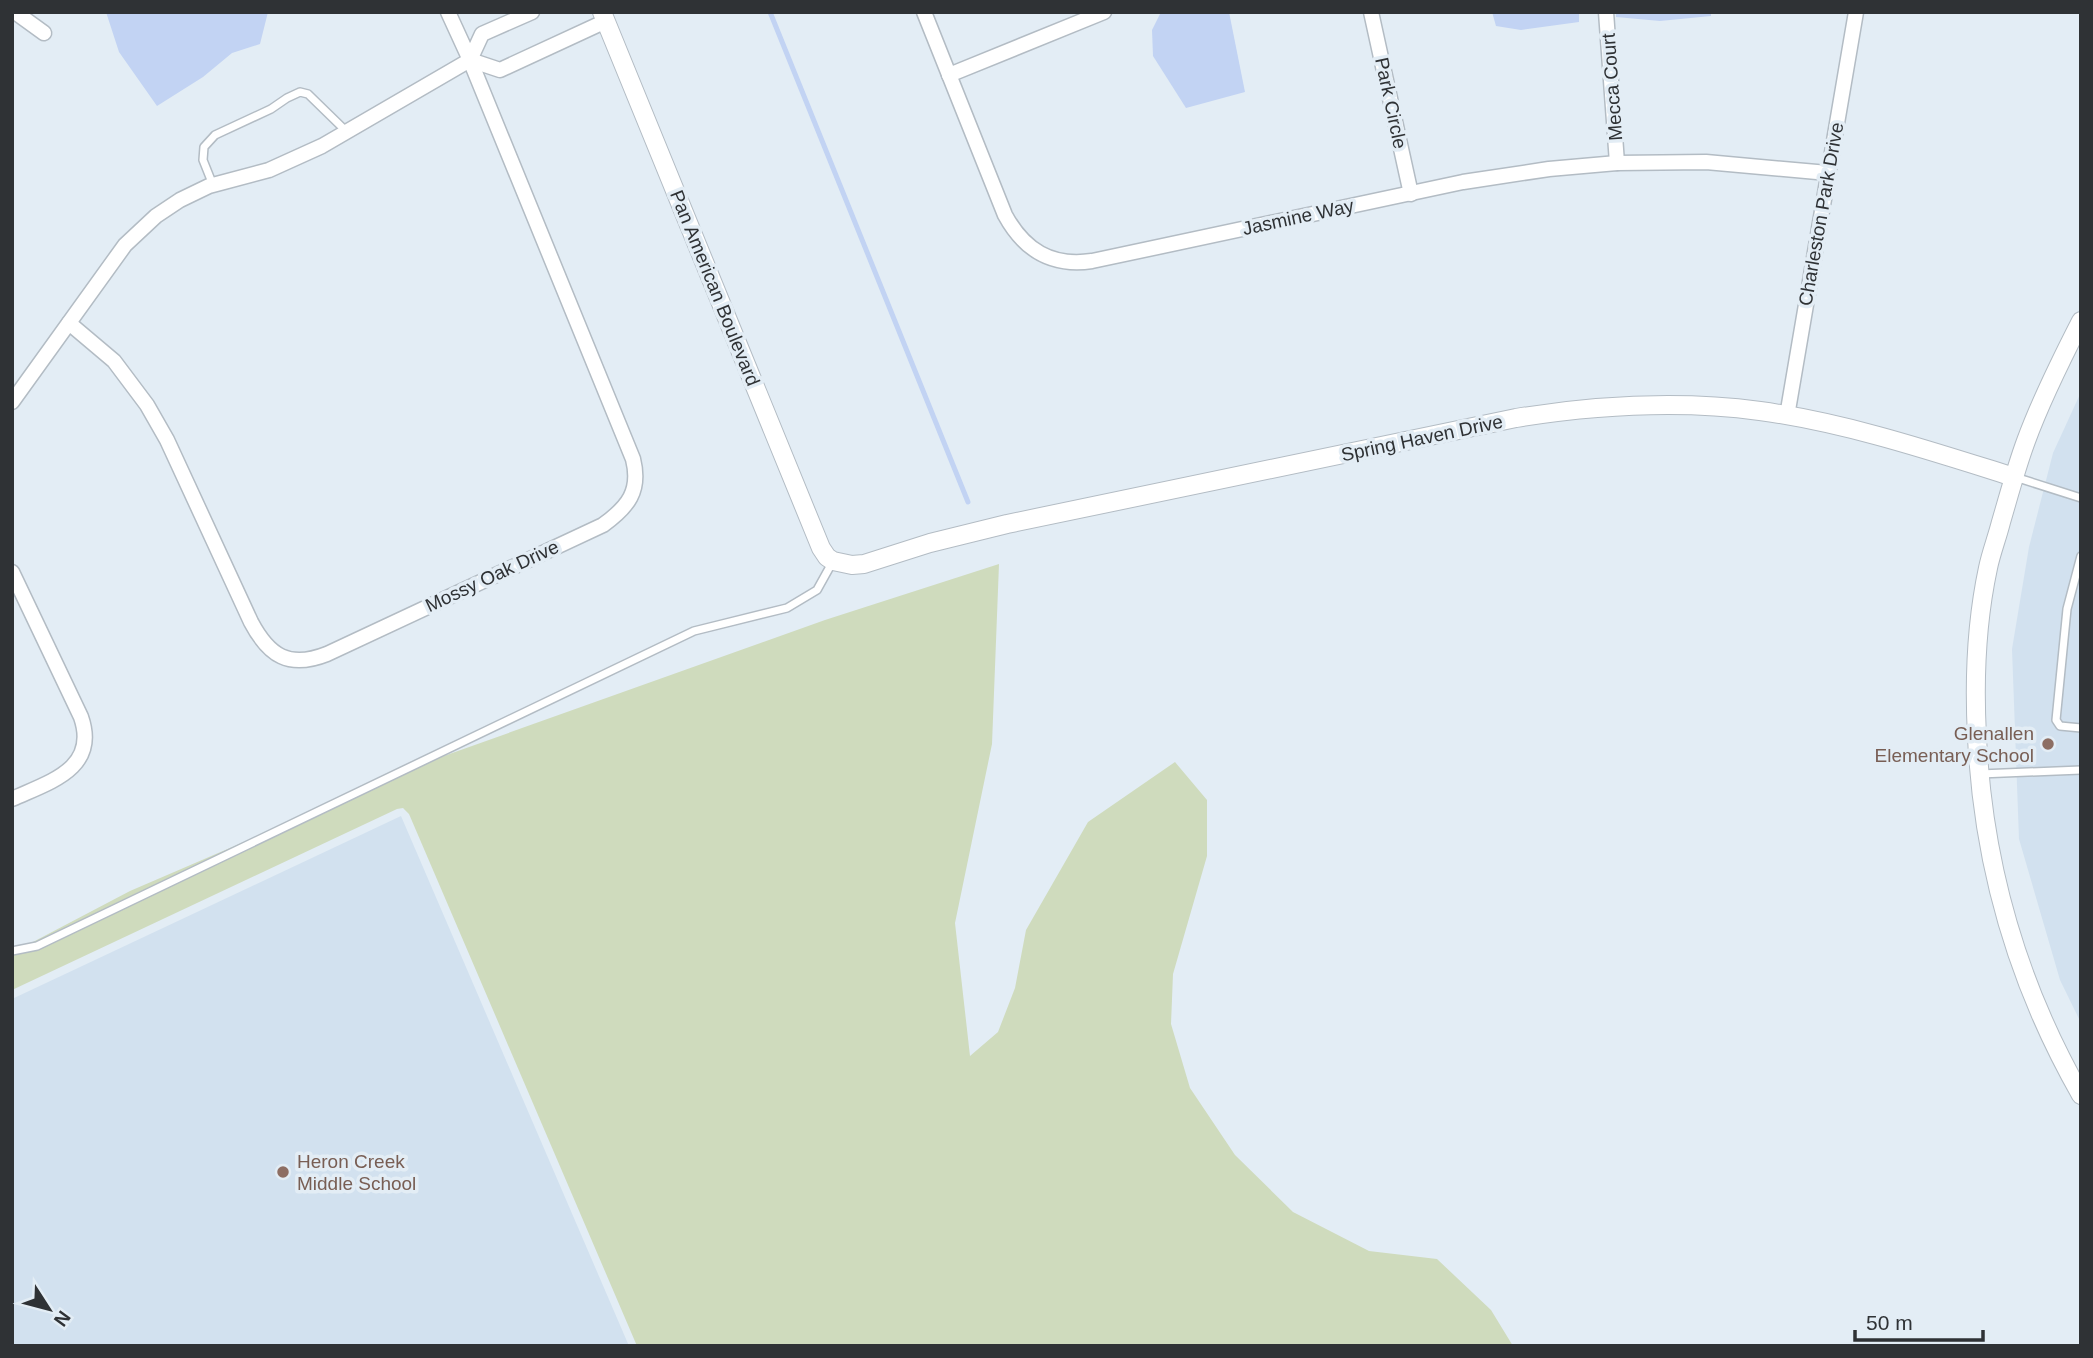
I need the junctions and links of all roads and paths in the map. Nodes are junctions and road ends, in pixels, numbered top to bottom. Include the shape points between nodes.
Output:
1 (15, 12) edge
2 (448, 12) edge
3 (532, 12) edge
4 (924, 12) edge
5 (1104, 12) edge
6 (1371, 12) edge
7 (1606, 12) edge
8 (1856, 12) edge
9 (604, 17) edge
10 (44, 33) dead end
11 (470, 60) junction
12 (949, 75) junction
13 (347, 132) junction
14 (1617, 163) junction
15 (1828, 173) junction
16 (213, 185) junction
17 (1410, 194) junction
18 (2081, 321) edge
19 (69, 323) junction
20 (12, 402) edge
21 (1787, 416) junction
22 (2014, 477) junction
23 (2081, 498) edge
24 (2081, 556) edge
25 (833, 561) junction
26 (12, 572) edge
27 (2081, 728) edge
28 (2081, 770) edge
29 (1979, 774) junction
30 (12, 799) edge
31 (12, 951) edge
32 (2081, 1095) edge

1 - 10 street
2 - 11 street
3 - 11 street via 482,34
4 - 12 street, Jasmine Way
5 - 12 street
6 - 17 street, Park Circle
7 - 14 street, Mecca Court
8 - 15 street, Charleston Park Drive
9 - 11 street via 500,69
9 - 25 street, Pan American Boulevard via 821,548
11 - 13 street
11 - 19 street, Mossy Oak Drive via 633,459 633,494 603,525 327,654 306,661 284,659 265,644 251,622 148,405 114,362
12 - 17 street, Jasmine Way via 1013,230 1054,260 1092,261
13 - 16 street via 268,170
13 - 16 lane via 308,94 300,92 215,135 204,147 203,160
14 - 15 street, Jasmine Way via 1706,162
14 - 17 street, Jasmine Way via 1505,174
15 - 21 street, Charleston Park Drive
16 - 19 street via 180,200 137,232
18 - 22 street
19 - 20 street
21 - 22 street, Spring Haven Drive via 1911,445
21 - 25 street, Spring Haven Drive via 1663,404 1566,410 1007,524 864,564
22 - 23 lane
22 - 29 street via 1988,568 1979,626 1975,703
24 - 27 lane via 2067,609 2056,720 2060,726
25 - 31 lane via 817,590 787,608 694,631 37,946
26 - 30 street via 86,736 82,754 64,774
28 - 29 lane
29 - 32 street via 1989,850 2005,919 2030,992

